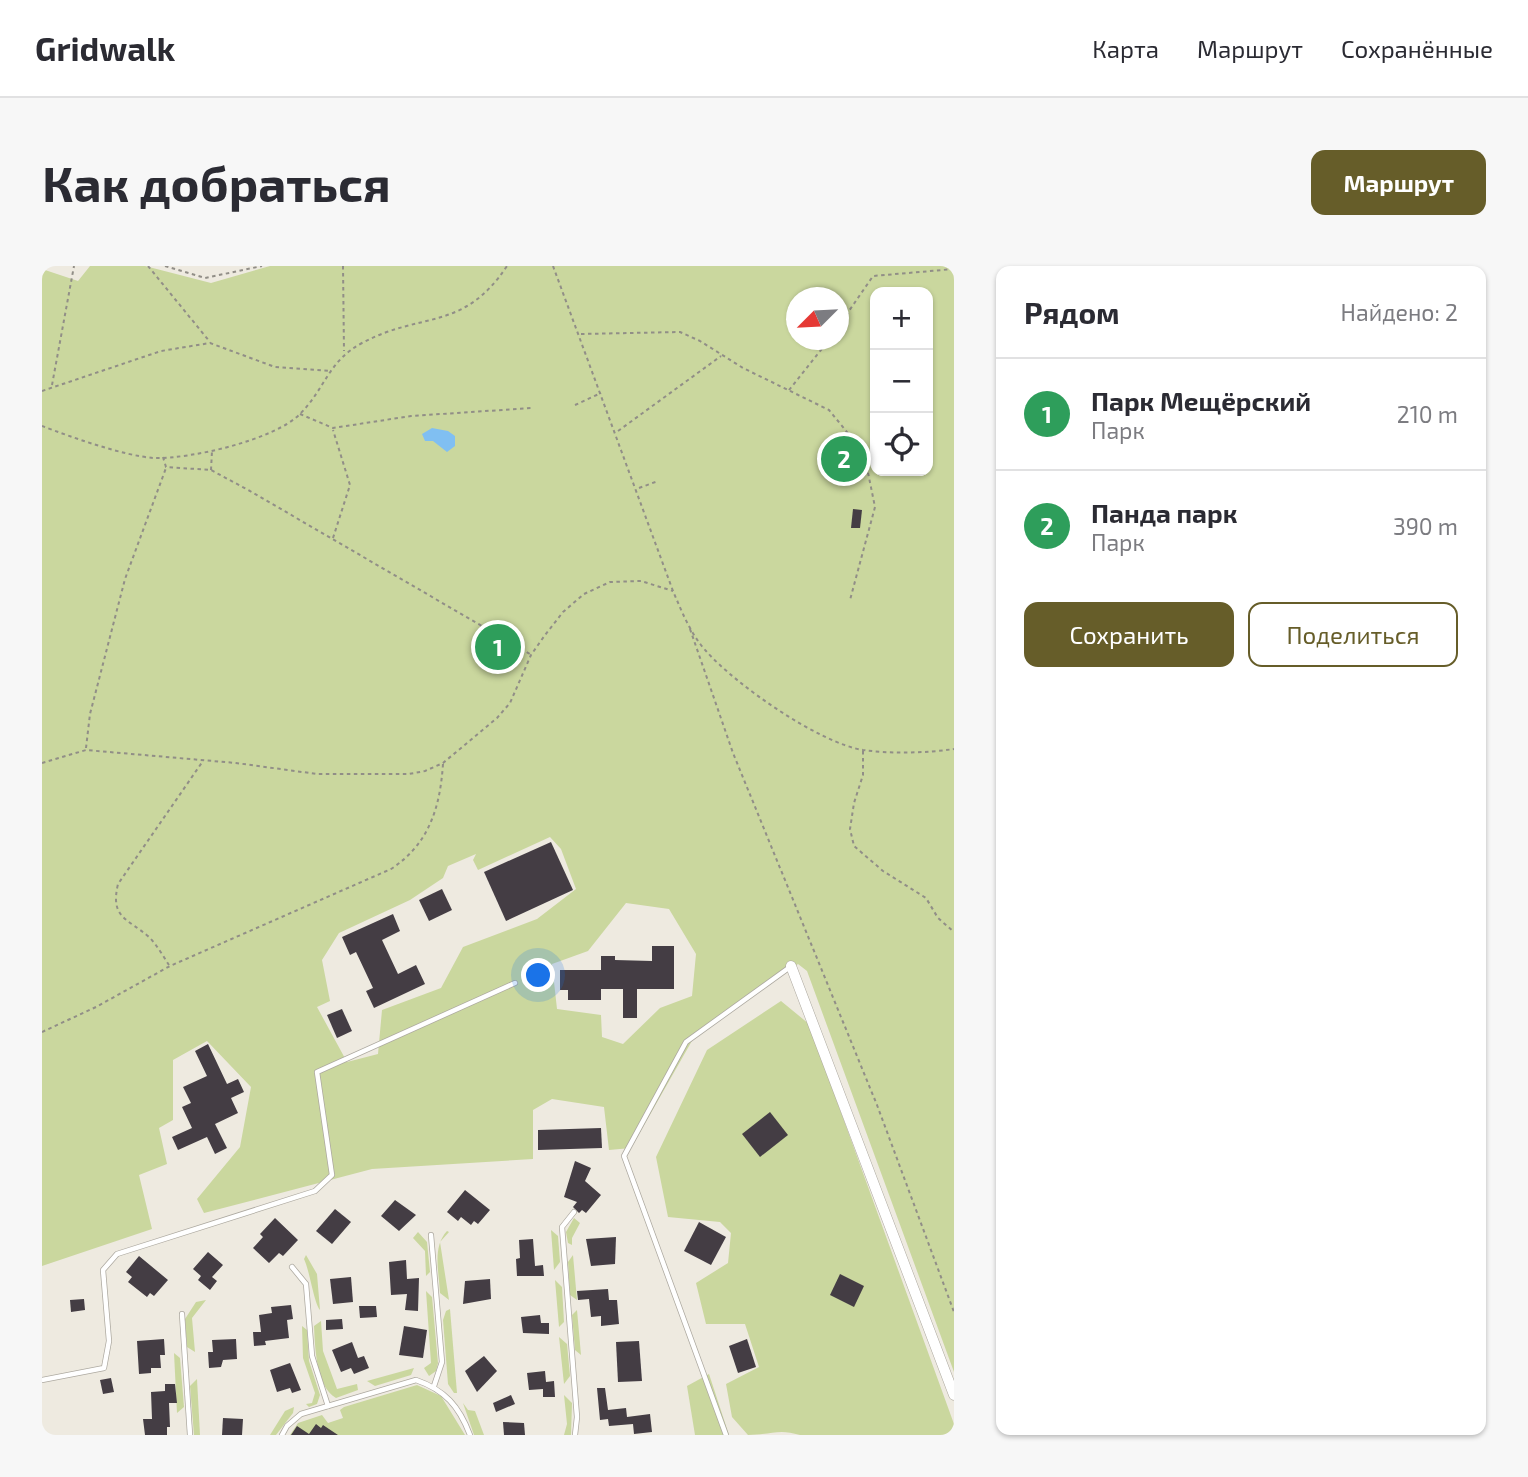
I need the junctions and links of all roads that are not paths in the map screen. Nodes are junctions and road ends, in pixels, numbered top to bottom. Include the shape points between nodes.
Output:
1 (791, 966) joint
2 (515, 983) dead end
3 (574, 1212) dead end
4 (431, 1235) dead end
5 (292, 1267) dead end
6 (182, 1314) dead end
7 (42, 1380) edge
8 (434, 1386) junction
9 (954, 1395) edge
10 (328, 1406) junction
11 (190, 1435) edge
12 (282, 1435) edge
13 (470, 1435) edge
14 (575, 1435) edge
15 (726, 1435) edge

1 - 9 street
1 - 15 lane via 686,1042 624,1156
2 - 7 lane via 317,1072 332,1175 315,1191 117,1254 103,1270 108,1341 104,1368
3 - 14 lane via 562,1227
4 - 8 lane via 442,1362
5 - 10 lane via 306,1284 312,1356
6 - 11 lane
8 - 10 lane via 408,1381
8 - 13 lane via 454,1402
10 - 12 lane via 301,1414

